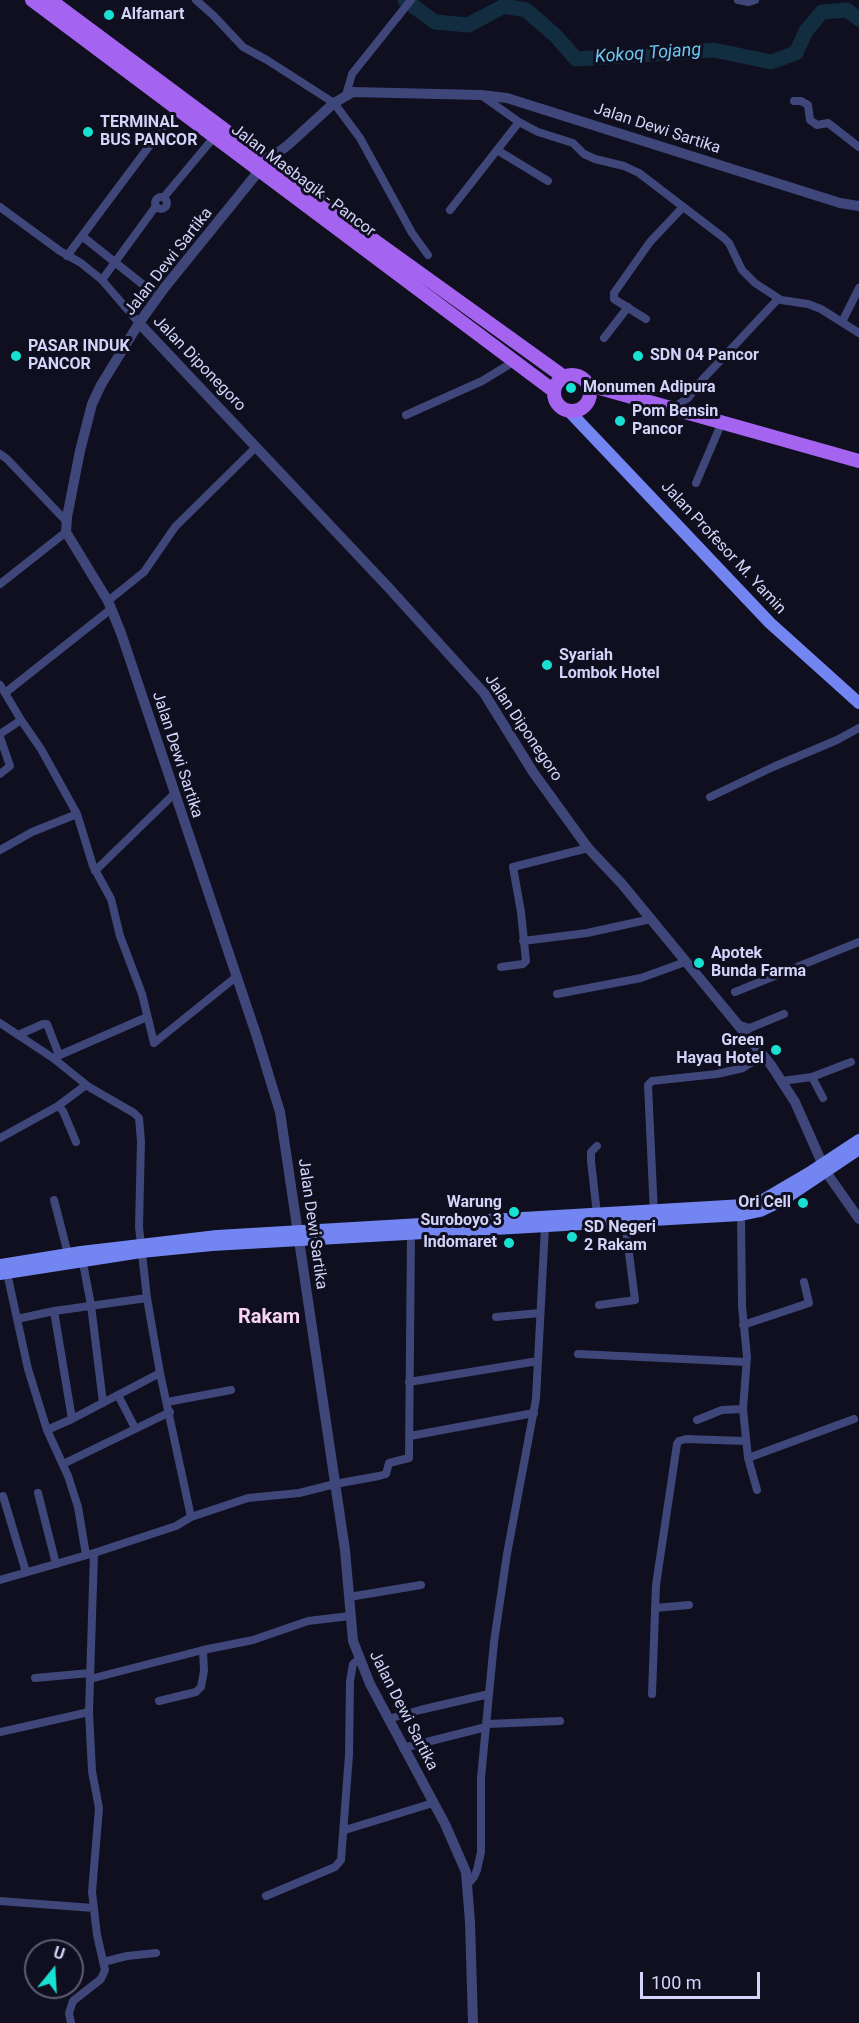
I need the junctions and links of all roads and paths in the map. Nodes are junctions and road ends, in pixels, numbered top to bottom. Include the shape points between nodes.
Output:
1 (32, 0) edge
2 (51, 0) edge
3 (196, 0) edge
4 (411, 0) edge
5 (738, 0) edge
6 (754, 0) edge
7 (346, 95) junction
8 (481, 95) junction
9 (794, 101) dead end
10 (334, 103) junction
11 (177, 109) junction
12 (519, 122) junction
13 (215, 136) junction
14 (859, 147) edge
15 (497, 150) junction
16 (263, 166) junction
17 (548, 181) dead end
18 (859, 206) edge
19 (0, 207) edge
20 (683, 207) junction
21 (450, 210) dead end
22 (82, 236) junction
23 (428, 255) dead end
24 (67, 256) junction
25 (114, 263) junction
26 (102, 280) junction
27 (859, 288) edge
28 (151, 291) dead end
29 (778, 299) junction
30 (628, 307) junction
31 (646, 319) dead end
32 (842, 322) junction
33 (139, 324) junction
34 (859, 333) edge
35 (604, 338) dead end
36 (515, 361) junction
37 (564, 376) junction
38 (589, 385) junction
39 (554, 391) junction
40 (666, 407) junction
41 (568, 410) junction
42 (406, 415) dead end
43 (722, 422) junction
44 (256, 447) junction
45 (0, 454) edge
46 (859, 461) edge
47 (696, 483) dead end
48 (66, 527) junction
49 (1, 581) edge
50 (110, 605) junction
51 (3, 689) edge
52 (859, 703) edge
53 (21, 720) junction
54 (859, 728) edge
55 (0, 736) edge
56 (0, 774) edge
57 (174, 794) junction
58 (710, 797) dead end
59 (77, 814) junction
60 (588, 848) junction
61 (0, 850) edge
62 (95, 871) junction
63 (651, 919) junction
64 (523, 941) junction
65 (859, 942) edge
66 (685, 962) junction
67 (501, 968) dead end
68 (236, 977) junction
69 (735, 992) dead end
70 (557, 994) dead end
71 (784, 1014) dead end
72 (147, 1017) junction
73 (0, 1023) edge
74 (740, 1025) junction
75 (18, 1035) junction
76 (763, 1055) junction
77 (56, 1056) junction
78 (851, 1062) dead end
79 (812, 1077) junction
80 (782, 1081) junction
81 (86, 1085) junction
82 (823, 1098) dead end
83 (58, 1106) junction
84 (0, 1138) edge
85 (859, 1140) edge
86 (76, 1142) dead end
87 (597, 1146) dead end
88 (859, 1149) edge
89 (825, 1168) junction
90 (54, 1200) dead end
91 (597, 1214) junction
92 (654, 1215) junction
93 (741, 1215) junction
94 (859, 1219) edge
95 (625, 1222) junction
96 (545, 1227) junction
97 (417, 1231) junction
98 (298, 1236) junction
99 (140, 1248) junction
100 (77, 1255) junction
101 (2, 1270) edge
102 (804, 1282) dead end
103 (147, 1298) junction
104 (91, 1305) junction
105 (599, 1305) dead end
106 (54, 1311) junction
107 (540, 1313) junction
108 (496, 1317) dead end
109 (17, 1318) junction
110 (743, 1325) junction
111 (578, 1354) dead end
112 (538, 1361) junction
113 (746, 1362) junction
114 (160, 1373) junction
115 (409, 1382) junction
116 (231, 1390) dead end
117 (118, 1395) junction
118 (167, 1402) junction
119 (103, 1403) junction
120 (742, 1409) junction
121 (170, 1412) junction
122 (534, 1413) junction
123 (72, 1419) junction
124 (854, 1419) dead end
125 (697, 1420) dead end
126 (135, 1428) junction
127 (47, 1430) junction
128 (410, 1436) junction
129 (745, 1441) junction
130 (748, 1458) junction
131 (63, 1464) junction
132 (335, 1484) junction
133 (757, 1490) dead end
134 (38, 1493) dead end
135 (3, 1496) dead end
136 (191, 1517) junction
137 (90, 1554) junction
138 (56, 1564) junction
139 (26, 1572) junction
140 (0, 1580) edge
141 (421, 1585) dead end
142 (349, 1597) junction
143 (689, 1605) dead end
144 (655, 1608) junction
145 (350, 1616) junction
146 (203, 1650) junction
147 (359, 1659) junction
148 (90, 1676) junction
149 (35, 1678) dead end
150 (489, 1694) junction
151 (652, 1694) dead end
152 (159, 1701) dead end
153 (89, 1712) junction
154 (388, 1719) junction
155 (560, 1721) dead end
156 (486, 1726) junction
157 (0, 1732) edge
158 (403, 1748) junction
159 (433, 1803) junction
160 (345, 1830) junction
161 (468, 1884) junction
162 (266, 1896) dead end
163 (0, 1901) edge
164 (93, 1908) junction
165 (156, 1953) dead end
166 (103, 1962) junction
167 (71, 2023) edge
168 (472, 2023) edge

1 - 11 main road, Jalan Masbagik - Pancor
2 - 16 main road, Jalan Masbagik - Pancor
3 - 10 street via 243,47
4 - 7 street via 352,74
5 - 6 street
7 - 8 street, Jalan Dewi Sartika via 363,91
7 - 10 street, Jalan Dewi Sartika
8 - 12 street
8 - 18 street, Jalan Dewi Sartika via 514,100
9 - 14 street via 808,105 810,120 817,125 828,123
10 - 16 street, Jalan Dewi Sartika
10 - 23 street via 360,138 407,225
11 - 13 main road, Jalan Masbagik - Pancor
11 - 22 street
12 - 15 street
12 - 20 street via 573,143 588,156 632,169
13 - 16 main road, Jalan Masbagik - Pancor
13 - 25 street via 164,197 165,207 156,206
15 - 17 street
15 - 21 street
16 - 33 street, Jalan Dewi Sartika
16 - 36 main road, Jalan Masbagik - Pancor
16 - 37 main road, Jalan Masbagik - Pancor
19 - 24 street, Jalan Diponegoro
20 - 29 street via 724,238 745,274
20 - 30 street via 651,242 614,293 614,299
22 - 24 street
22 - 25 street
24 - 26 street, Jalan Diponegoro
25 - 26 street
25 - 28 street
26 - 33 street, Jalan Diponegoro
27 - 32 street
29 - 32 street via 822,309
29 - 40 street via 688,398
30 - 31 street
30 - 35 street
32 - 34 street
33 - 44 street, Jalan Diponegoro
33 - 48 street, Jalan Dewi Sartika via 92,404
36 - 39 main road, Jalan Masbagik - Pancor
36 - 42 street via 482,381
37 - 38 main road via 578,376
37 - 39 main road
38 - 40 main road
38 - 41 main road via 586,404 578,410
39 - 41 main road via 556,401
40 - 43 main road
41 - 52 main road, Jalan Profesor M. Yamin via 770,623
43 - 46 main road
43 - 47 street
44 - 50 street via 175,527 144,572
44 - 60 street, Jalan Diponegoro via 477,684
45 - 48 street
48 - 49 street
48 - 50 street, Jalan Dewi Sartika
50 - 51 street
50 - 57 street, Jalan Dewi Sartika
51 - 53 street
53 - 55 street
53 - 59 street
54 - 58 street
55 - 56 street via 10,766
57 - 62 street
57 - 68 street, Jalan Dewi Sartika
59 - 61 street
59 - 62 street
60 - 63 street, Jalan Diponegoro
60 - 64 street via 513,867
62 - 72 street via 111,899
63 - 64 street
63 - 66 street, Jalan Diponegoro
64 - 67 street via 525,963
65 - 69 street
66 - 70 street via 641,978
66 - 74 street, Jalan Diponegoro
68 - 72 street via 154,1043
68 - 98 street, Jalan Dewi Sartika via 279,1112
71 - 74 street via 750,1028
72 - 77 street
73 - 75 street
74 - 76 street, Jalan Diponegoro
75 - 77 street
75 - 77 street via 47,1024
76 - 80 street, Jalan Diponegoro
76 - 92 street via 743,1068 652,1081 648,1085
77 - 81 street
78 - 79 street
79 - 80 street
79 - 82 street
80 - 89 street, Jalan Diponegoro
81 - 83 street
81 - 99 street via 139,1118
83 - 84 street
83 - 86 street
85 - 89 main road
87 - 91 street via 591,1152 591,1161
88 - 89 main road
89 - 92 main road via 753,1204
89 - 93 main road via 770,1208
89 - 94 street, Jalan Diponegoro
90 - 100 street
91 - 92 main road
91 - 97 main road
92 - 93 main road
92 - 95 main road
93 - 110 street
95 - 96 main road
95 - 105 street via 635,1300
96 - 97 main road
96 - 107 street
97 - 98 main road
97 - 115 street
98 - 99 main road
98 - 132 street, Jalan Dewi Sartika
99 - 100 main road
99 - 103 street
100 - 101 main road
100 - 104 street
101 - 109 street
102 - 110 street via 809,1303
103 - 104 street
103 - 114 street
104 - 106 street
104 - 119 street
106 - 109 street
106 - 123 street
107 - 108 street
107 - 112 street
109 - 127 street
110 - 113 street
111 - 113 street
112 - 115 street
112 - 122 street
113 - 120 street
114 - 117 street
114 - 118 street
115 - 128 street
116 - 118 street
117 - 119 street
117 - 126 street
118 - 121 street
119 - 123 street
120 - 125 street via 722,1410
120 - 129 street
121 - 126 street
121 - 136 street
122 - 128 street
122 - 150 street via 505,1565
123 - 127 street
124 - 130 street
126 - 131 street
127 - 131 street
128 - 132 street via 408,1458 389,1463 384,1475
129 - 130 street
129 - 144 street via 678,1442 660,1548
130 - 133 street
131 - 137 street
132 - 136 street via 299,1493 248,1498
132 - 142 street, Jalan Dewi Sartika
134 - 138 street
135 - 139 street
136 - 137 street via 176,1526
137 - 138 street
137 - 148 street
138 - 139 street
139 - 140 street
141 - 142 street
142 - 145 street, Jalan Dewi Sartika
143 - 144 street
144 - 151 street
145 - 146 street via 308,1621 253,1641
145 - 147 street, Jalan Dewi Sartika
146 - 148 street
146 - 152 street via 201,1687 196,1692
147 - 154 street, Jalan Dewi Sartika
147 - 160 street via 350,1674
148 - 149 street
148 - 153 street
150 - 154 street
150 - 156 street
153 - 157 street
153 - 164 street via 92,1771 99,1808
154 - 158 street, Jalan Dewi Sartika
155 - 156 street
156 - 158 street
156 - 161 street via 480,1788 481,1852 477,1870
158 - 159 street, Jalan Dewi Sartika
159 - 160 street
159 - 161 street, Jalan Dewi Sartika via 457,1850
160 - 162 street via 339,1864
161 - 168 street, Jalan Dewi Sartika
163 - 164 street
164 - 166 street
165 - 166 street
166 - 167 street via 104,1976 71,2005

